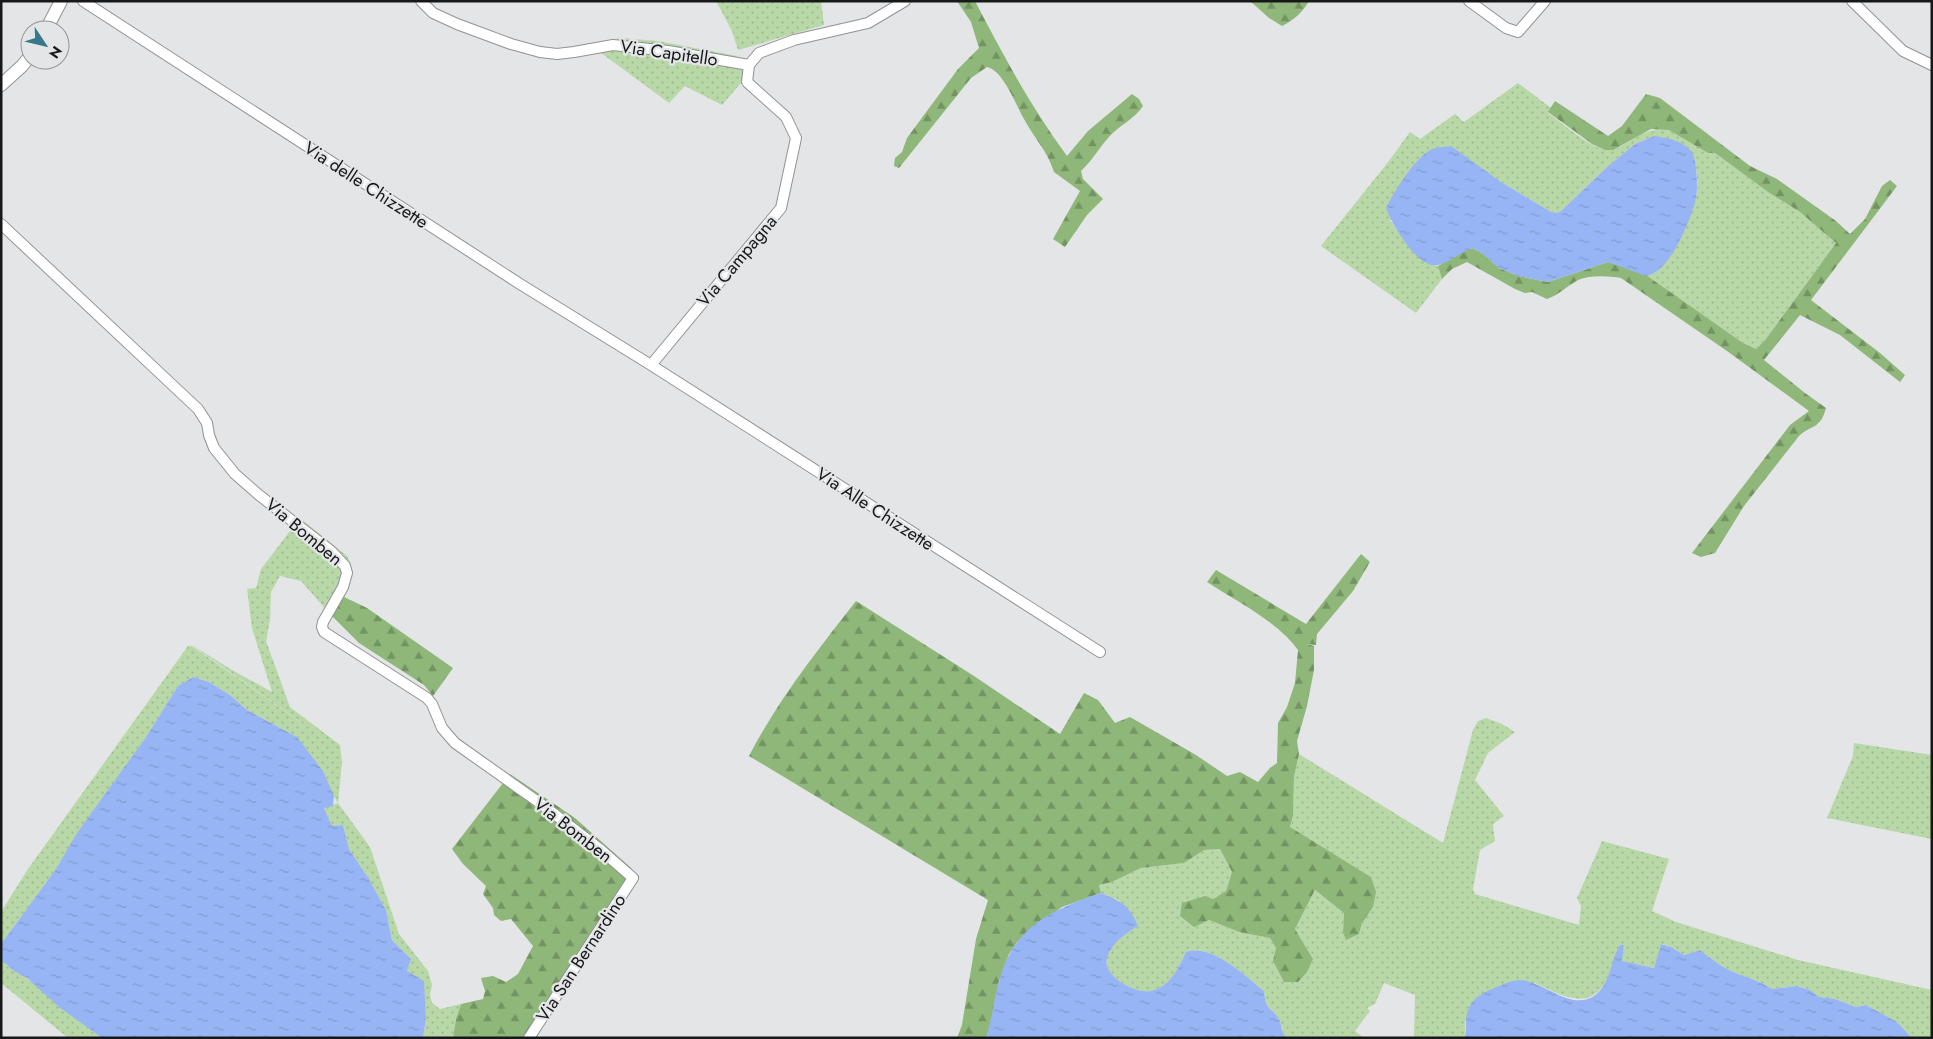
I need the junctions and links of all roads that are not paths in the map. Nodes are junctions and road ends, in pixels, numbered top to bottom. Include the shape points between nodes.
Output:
1 (61, 1) edge
2 (83, 1) edge
3 (421, 1) edge
4 (904, 1) edge
5 (1470, 1) edge
6 (1545, 1) edge
7 (1852, 1) edge
8 (51, 20) edge
9 (749, 65) junction
10 (1932, 65) edge
11 (20, 68) edge
12 (1, 86) edge
13 (1, 224) edge
14 (651, 365) junction
15 (1100, 652) dead end
16 (633, 878) joint
17 (529, 1038) edge

1 - 8 main road
2 - 14 street, Via delle Chizzette
3 - 9 street, Via Capitello via 433,12 457,24 540,52 557,54 613,45
4 - 9 street via 868,23 794,40 760,54
5 - 6 street via 1506,28 1518,32
7 - 10 street via 1903,51
9 - 14 street, Via Campagna via 747,82 786,117 796,138 781,208
11 - 12 main road
13 - 16 street, Via Bomben via 192,404 207,423 214,448 235,474 343,563 347,571 345,583 323,622 324,632 427,698 442,728 455,744 551,811
14 - 15 street, Via Alle Chizzette
16 - 17 street, Via San Bernardino

